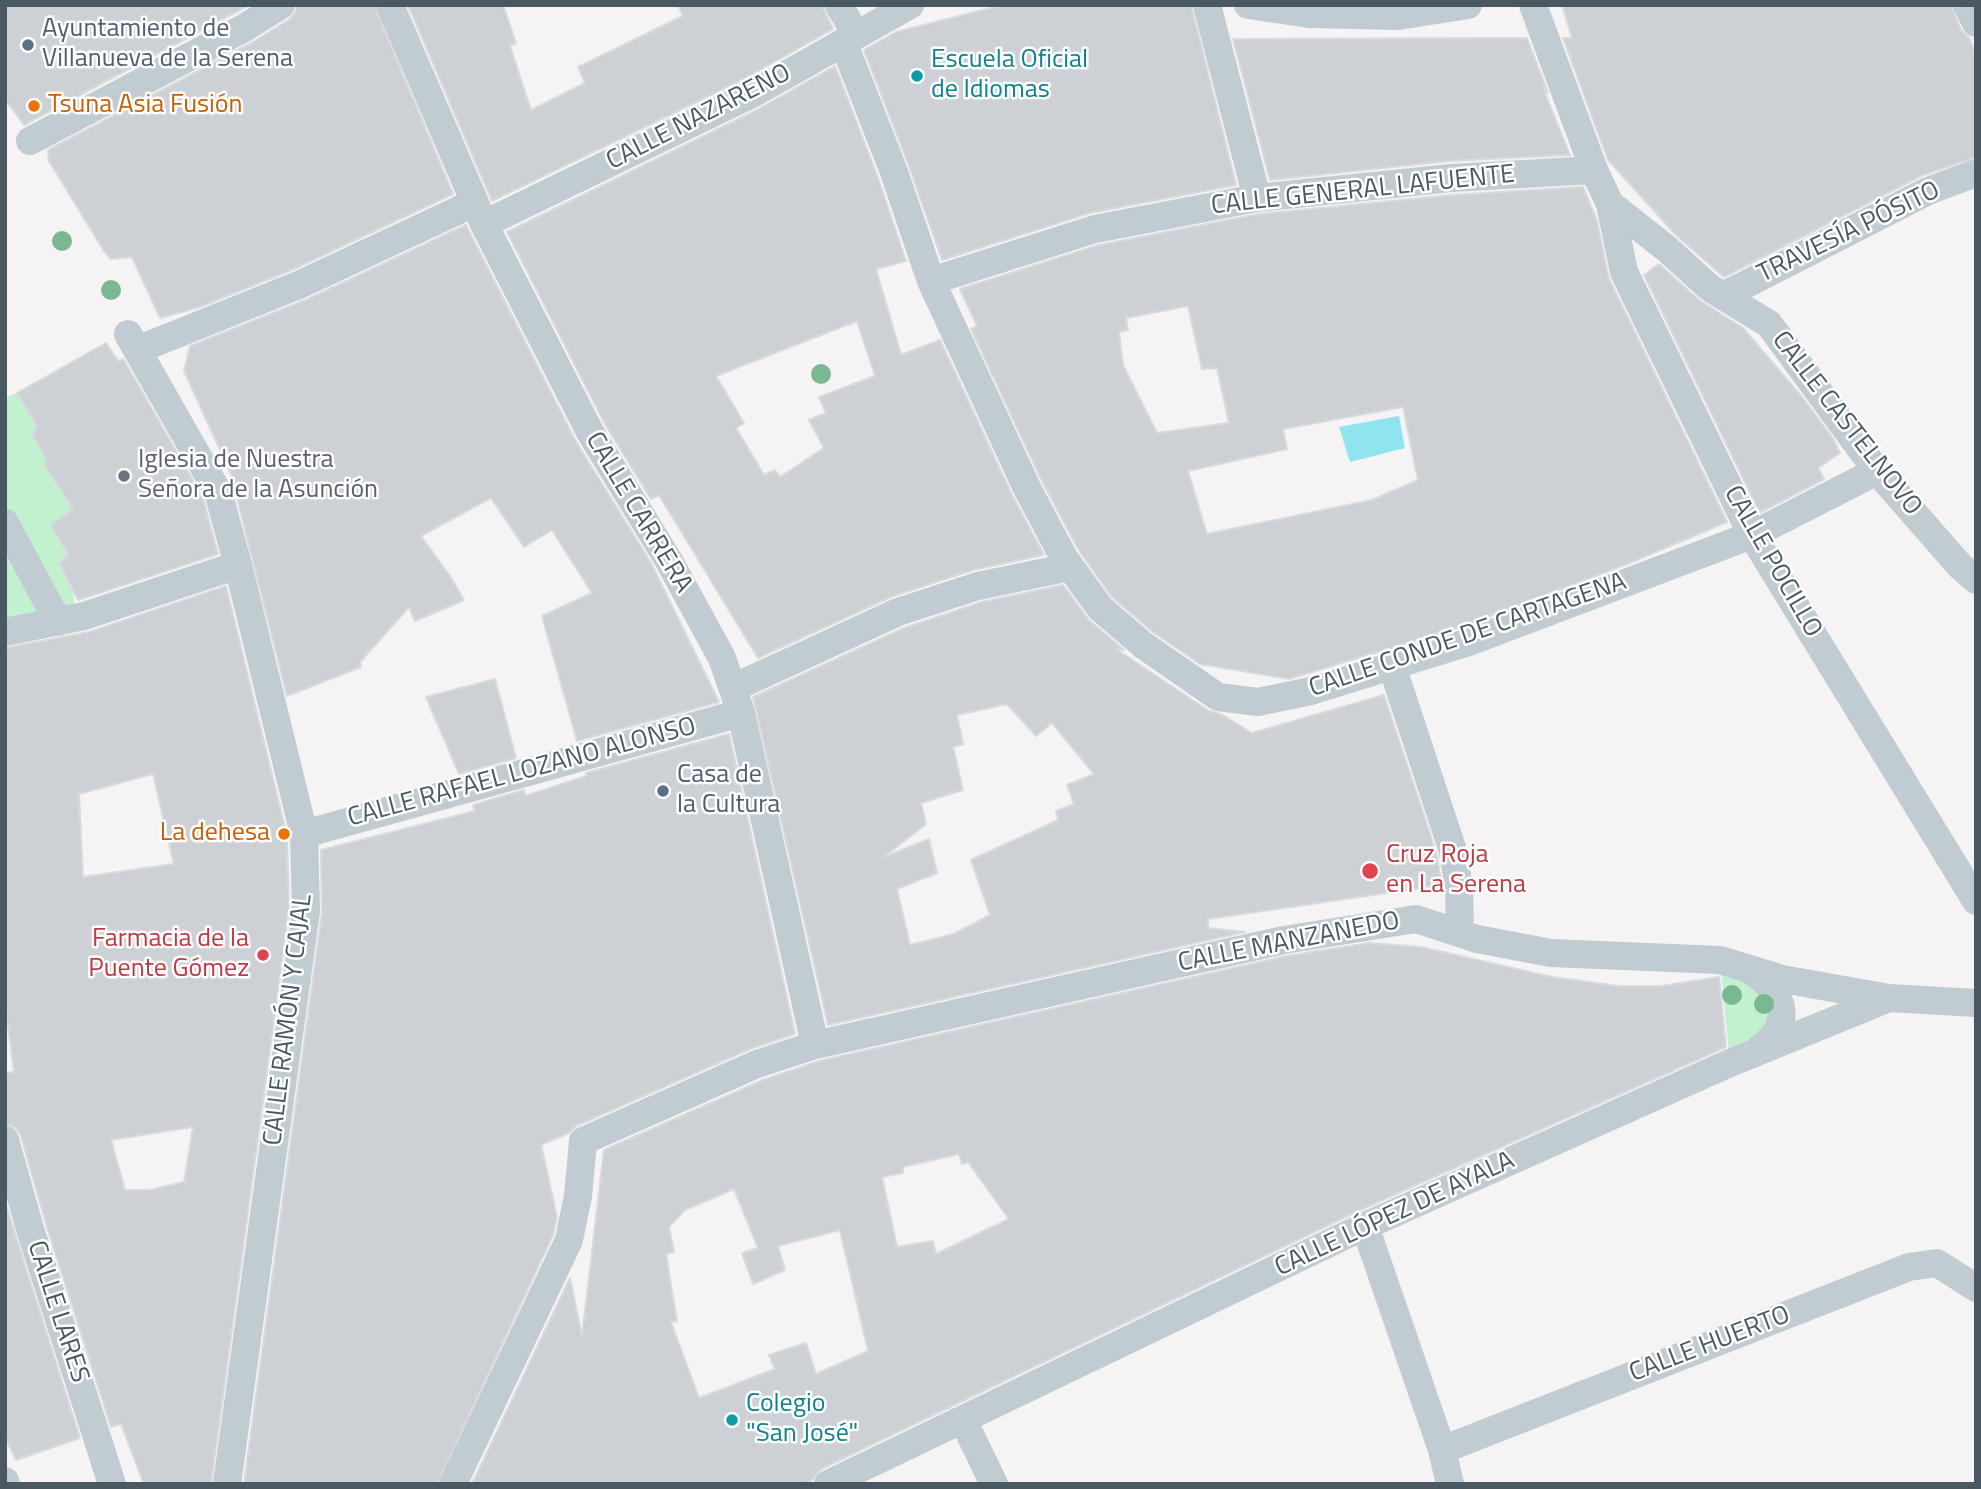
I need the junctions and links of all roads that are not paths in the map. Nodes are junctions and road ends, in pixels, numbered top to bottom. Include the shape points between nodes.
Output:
1 (281, 5) edge
2 (390, 5) edge
3 (839, 5) edge
4 (910, 5) edge
5 (1207, 5) edge
6 (1248, 5) edge
7 (1468, 5) edge
8 (1533, 5) edge
9 (1968, 5) edge
10 (1976, 23) edge
11 (850, 39) junction
12 (30, 141) dead end
13 (1594, 170) junction
14 (1976, 173) edge
15 (1257, 198) junction
16 (1610, 204) junction
17 (479, 214) junction
18 (931, 281) junction
19 (1723, 296) junction
20 (133, 342) joint
21 (1877, 471) junction
22 (5, 523) edge
23 (1752, 535) junction
24 (238, 565) junction
25 (1070, 567) junction
26 (1976, 580) edge
27 (58, 622) junction
28 (5, 632) edge
29 (1392, 666) junction
30 (737, 700) junction
31 (304, 834) junction
32 (1976, 901) edge
33 (1460, 933) junction
34 (1746, 967) junction
35 (1889, 998) junction
36 (1976, 1003) edge
37 (816, 1045) junction
38 (1747, 1058) junction
39 (5, 1140) edge
40 (1365, 1226) junction
41 (1976, 1288) edge
42 (963, 1420) junction
43 (1442, 1450) junction
44 (836, 1482) edge
45 (111, 1484) edge
46 (227, 1484) edge
47 (453, 1484) edge
48 (994, 1484) edge
49 (1450, 1484) edge

1 - 12 street
2 - 17 street, CALLE CARRERA
3 - 11 street, CALLE CONDE DE CARTAGENA
4 - 11 street, CALLE NAZARENO
5 - 15 street
6 - 7 street via 1309,14 1398,16
8 - 13 street, CALLE CASTELNOVO
9 - 10 street
11 - 17 street, CALLE NAZARENO via 750,95
11 - 18 street, CALLE CONDE DE CARTAGENA
13 - 15 street, CALLE GENERAL LAFUENTE via 1451,178
13 - 16 street, CALLE CASTELNOVO
14 - 19 street, TRAVESÍA PÓSITO via 1928,191
15 - 18 street, CALLE GENERAL LAFUENTE via 1095,229
16 - 19 street, CALLE CASTELNOVO
16 - 23 street, CALLE POCILLO via 1624,272
17 - 20 street, CALLE NAZARENO via 301,284
17 - 30 street, CALLE CARRERA via 590,432 722,658
18 - 25 street, CALLE CONDE DE CARTAGENA via 1027,488
19 - 21 street, CALLE CASTELNOVO via 1769,324
20 - 24 street, CALLE RAMÓN Y CAJAL via 218,492
21 - 23 street, CALLE CONDE DE CARTAGENA
21 - 26 street, CALLE CASTELNOVO
22 - 27 street
23 - 29 street, CALLE CONDE DE CARTAGENA via 1469,642
23 - 32 street, CALLE POCILLO
24 - 27 street
24 - 31 street, CALLE RAMÓN Y CAJAL
25 - 29 street, CALLE CONDE DE CARTAGENA via 1100,608 1143,645 1218,697 1258,702
25 - 30 street, CALLE RAFAEL LOZANO ALONSO via 978,586 898,612
27 - 28 street
29 - 33 street via 1452,848
30 - 31 street, CALLE RAFAEL LOZANO ALONSO
30 - 37 street, CALLE CARRERA
31 - 46 street, CALLE RAMÓN Y CAJAL via 306,911
33 - 34 street, CALLE MANZANEDO via 1551,953 1720,960
33 - 37 street, CALLE MANZANEDO via 1416,919 1283,940
34 - 35 street, CALLE MANZANEDO via 1782,979
34 - 38 street via 1770,984 1781,1002 1782,1018 1772,1040
35 - 36 street, CALLE LÓPEZ DE AYALA
35 - 38 street, CALLE LÓPEZ DE AYALA
37 - 47 street, CALLE MANZANEDO via 757,1064 583,1141 569,1240
38 - 40 street, CALLE LÓPEZ DE AYALA
39 - 45 street, CALLE LARES
40 - 42 street, CALLE LÓPEZ DE AYALA
40 - 43 street
41 - 43 street, CALLE HUERTO via 1937,1263 1909,1268
42 - 44 street, CALLE LÓPEZ DE AYALA
42 - 48 street
43 - 49 street

